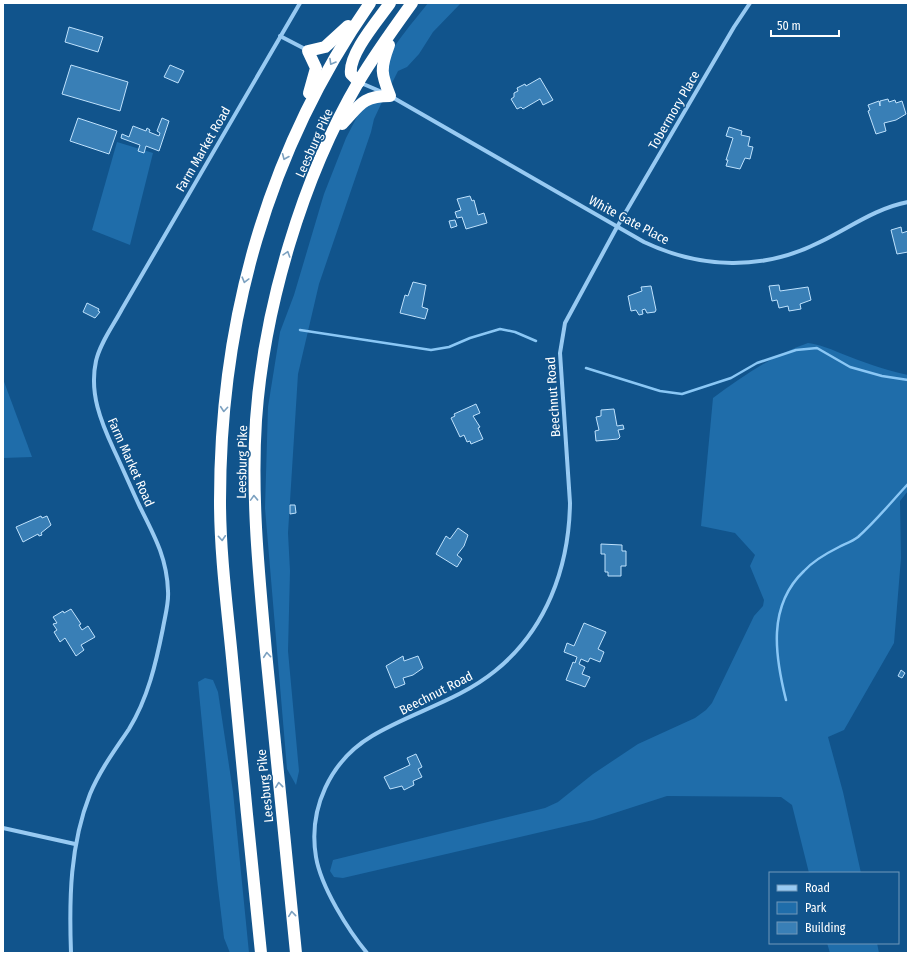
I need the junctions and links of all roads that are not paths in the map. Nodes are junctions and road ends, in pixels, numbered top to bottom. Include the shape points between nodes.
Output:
1 (300, 3) edge
2 (390, 3) edge
3 (412, 3) edge
4 (750, 3) edge
5 (369, 4) edge
6 (395, 26) junction
7 (280, 36) junction
8 (308, 51) junction
9 (359, 82) junction
10 (390, 96) junction
11 (300, 121) junction
12 (332, 135) junction
13 (908, 202) edge
14 (617, 227) junction
15 (3, 828) edge
16 (75, 844) junction
17 (71, 953) edge
18 (261, 953) edge
19 (296, 953) edge
20 (367, 953) edge

1 - 7 street, Farm Market Road
2 - 9 highway via 352,62 351,74
3 - 6 highway, Leesburg Pike
4 - 14 street, Tobermory Place
5 - 8 highway via 330,44 321,49
5 -> 11 highway, Leesburg Pike via 330,64
6 - 9 highway, Leesburg Pike
6 - 10 highway via 382,67 382,76
7 - 8 street
7 - 16 street, Farm Market Road via 122,309 96,362 95,392 102,423 165,562 168,592 151,680 132,722 91,793
8 - 11 highway via 316,68
9 - 10 street, White Gate Place
9 - 12 highway, Leesburg Pike
10 - 12 highway via 375,96 363,102
10 - 14 street, White Gate Place
11 -> 18 highway, Leesburg Pike via 256,238 238,308 227,375 222,449 220,502 224,574
19 -> 12 highway, Leesburg Pike via 256,534 255,453 261,377 282,270 301,210
13 - 14 street, White Gate Place via 870,215 789,256 752,263 714,263 677,256
14 - 20 street, Beechnut Road via 570,310 561,337 570,525 563,565 547,605 526,639 495,670 459,695 378,732 359,744 336,769 321,798 315,840 319,869 337,907
15 - 16 street
16 - 17 street, Farm Market Road via 70,890

